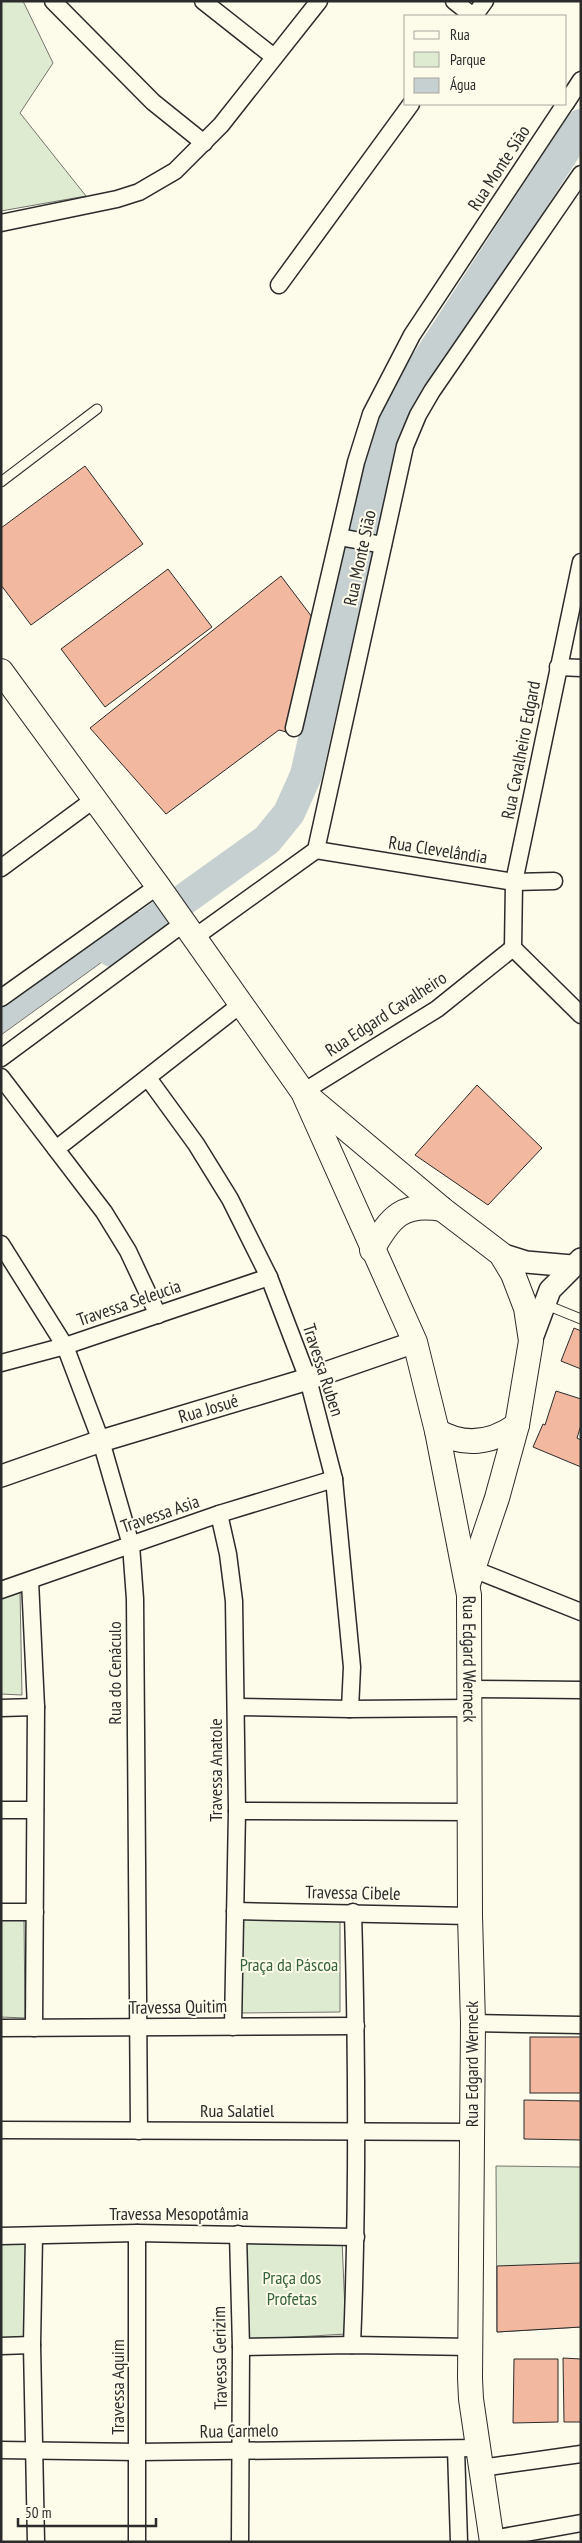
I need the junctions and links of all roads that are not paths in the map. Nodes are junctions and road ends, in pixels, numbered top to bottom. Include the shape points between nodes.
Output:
1 (52, 1) edge
2 (203, 1) edge
3 (319, 1) edge
4 (454, 1) edge
5 (485, 1) edge
6 (473, 15) edge
7 (475, 15) edge
8 (274, 57) junction
9 (581, 80) edge
10 (570, 99) edge
11 (410, 105) edge
12 (566, 105) edge
13 (204, 143) junction
14 (579, 179) edge
15 (1, 223) edge
16 (279, 286) dead end
17 (97, 409) dead end
18 (1, 482) edge
19 (352, 539) junction
20 (383, 545) junction
21 (581, 562) edge
22 (558, 667) junction
23 (581, 668) edge
24 (1, 671) edge
25 (294, 728) dead end
26 (96, 798) junction
27 (316, 850) junction
28 (1, 868) edge
29 (554, 881) dead end
30 (514, 882) junction
31 (161, 889) junction
32 (186, 925) junction
33 (513, 948) junction
34 (1, 998) edge
35 (240, 1005) junction
36 (581, 1015) edge
37 (1, 1058) edge
38 (1, 1077) edge
39 (148, 1078) junction
40 (303, 1092) junction
41 (56, 1148) junction
42 (442, 1209) junction
43 (1, 1244) edge
44 (372, 1250) junction
45 (501, 1254) junction
46 (576, 1262) edge
47 (269, 1277) junction
48 (544, 1304) junction
49 (158, 1315) junction
50 (581, 1319) edge
51 (530, 1341) junction
52 (414, 1342) junction
53 (65, 1346) junction
54 (1, 1363) edge
55 (308, 1379) junction
56 (517, 1425) junction
57 (437, 1431) junction
58 (101, 1441) junction
59 (1, 1476) edge
60 (334, 1480) junction
61 (219, 1514) junction
62 (131, 1545) junction
63 (471, 1577) junction
64 (30, 1581) junction
65 (1, 1590) edge
66 (581, 1612) edge
67 (581, 1690) edge
68 (470, 1698) junction
69 (36, 1707) junction
70 (236, 1707) junction
71 (1, 1708) edge
72 (350, 1710) junction
73 (1, 1810) edge
74 (35, 1810) junction
75 (238, 1811) junction
76 (470, 1812) junction
77 (235, 1911) junction
78 (1, 1912) edge
79 (35, 1912) junction
80 (353, 1912) junction
81 (470, 1916) junction
82 (473, 2024) junction
83 (581, 2025) edge
84 (356, 2026) junction
85 (233, 2027) junction
86 (1, 2028) edge
87 (34, 2028) junction
88 (137, 2028) junction
89 (1, 2130) edge
90 (139, 2131) junction
91 (357, 2131) junction
92 (473, 2132) junction
93 (137, 2233) junction
94 (238, 2234) junction
95 (1, 2236) edge
96 (34, 2236) junction
97 (356, 2237) junction
98 (32, 2345) junction
99 (352, 2345) junction
100 (1, 2346) edge
101 (241, 2347) junction
102 (471, 2347) junction
103 (1, 2450) edge
104 (35, 2451) junction
105 (241, 2451) junction
106 (138, 2452) junction
107 (581, 2454) edge
108 (471, 2455) junction
109 (581, 2524) edge
110 (492, 2540) edge
111 (36, 2542) edge
112 (137, 2542) edge
113 (240, 2542) edge
114 (459, 2542) edge

1 - 13 street via 153,102
2 - 8 street
3 - 8 street
4 - 6 street
5 - 7 street
8 - 13 street
9 - 10 street, Rua Monte Sião
11 - 16 street
12 - 19 street, Rua Monte Sião via 390,372 371,414 356,462
13 - 15 street via 175,171 139,192
14 - 20 street, Rua Monte Sião via 418,414 405,446
17 - 18 lane
19 - 20 street
19 - 25 street, Rua Monte Sião
20 - 27 street, Rua Monte Sião
21 - 22 street, Rua Cavalheiro Edgard
22 - 23 street
22 - 30 street, Rua Cavalheiro Edgard
24 - 26 main road
26 - 28 street
26 - 31 main road
27 - 30 street, Rua Clevelândia
27 - 32 street
29 - 30 street, Rua Clevelândia
30 - 33 street, Rua Cavalheiro Edgard
31 - 32 main road
31 - 34 street
32 - 35 main road
32 - 37 street
33 - 36 street
33 - 40 street, Rua Edgard Cavalheiro via 437,1009
35 - 39 street
35 - 40 main road
38 - 41 street
39 - 41 street
39 - 47 street, Travessa Ruben via 196,1144 230,1199
40 - 42 main road
40 - 44 main road
41 - 49 street via 128,1251
42 - 44 main road via 424,1206 405,1210 394,1218
42 - 45 main road
43 - 53 street, Rua do Cenáculo
44 - 52 main road
45 - 46 street via 526,1262
45 - 51 main road via 526,1308
46 - 48 street via 550,1290
47 - 49 street, Travessa Seleucia
47 - 55 street, Travessa Ruben
48 - 50 lane
48 - 51 street
49 - 53 street, Travessa Seleucia
51 - 56 main road
52 - 55 street, Rua Josué
52 - 57 main road
53 - 54 street, Travessa Seleucia
53 - 58 street, Rua do Cenáculo
55 - 58 street, Rua Josué
55 - 60 street, Travessa Ruben
56 - 57 main road via 500,1436 473,1442 456,1440
56 - 63 main road
57 - 63 main road
58 - 59 street, Rua Josué
58 - 62 street, Rua do Cenáculo
60 - 61 street, Travessa Asia
60 - 72 street, Travessa Ruben via 352,1667
61 - 62 street, Travessa Asia
61 - 70 street, Travessa Anatole via 234,1601
62 - 64 street, Travessa Asia
62 - 88 street, Rua do Cenáculo via 135,1598
63 - 66 street
63 - 68 main road, Rua Edgard Werneck
64 - 65 street, Travessa Asia
64 - 69 street
67 - 68 street
68 - 72 street
68 - 76 main road, Rua Edgard Werneck
69 - 71 street
69 - 74 street
70 - 72 street
70 - 75 street, Travessa Anatole
73 - 74 street
74 - 79 street
75 - 76 street
75 - 77 street, Travessa Anatole
76 - 81 main road, Rua Edgard Werneck
77 - 80 street, Travessa Cibele
77 - 85 street, Travessa Anatole
78 - 79 street
79 - 87 street
80 - 81 street, Travessa Cibele
80 - 84 street
81 - 82 main road, Rua Edgard Werneck
82 - 83 street
82 - 92 main road, Rua Edgard Werneck
84 - 85 street, Travessa Quitim
84 - 91 street
85 - 88 street, Travessa Quitim
86 - 87 street, Travessa Quitim
87 - 88 street, Travessa Quitim
88 - 90 street, Rua do Cenáculo
89 - 90 street, Rua Salatiel
90 - 91 street, Rua Salatiel
91 - 92 street, Rua Salatiel
91 - 97 street
92 - 102 main road, Rua Edgard Werneck
93 - 94 street, Travessa Mesopotâmia
93 - 96 street, Travessa Mesopotâmia
93 - 106 street, Travessa Aquim
94 - 97 street, Travessa Mesopotâmia
94 - 101 street, Travessa Gerizim
95 - 96 street, Travessa Mesopotâmia
96 - 98 street
97 - 99 street
98 - 100 street
98 - 104 street
99 - 101 street
99 - 102 street
101 - 105 street, Travessa Gerizim
102 - 108 main road, Rua Edgard Werneck
103 - 104 street, Rua Carmelo
104 - 106 street, Rua Carmelo
104 - 111 street
105 - 106 street, Rua Carmelo
105 - 108 street, Rua Carmelo
105 - 113 street, Travessa Gerizim
106 - 112 street, Travessa Aquim
107 - 108 street, Rua Carmelo
108 - 110 main road, Rua Edgard Werneck
108 - 114 street
109 - 110 street

